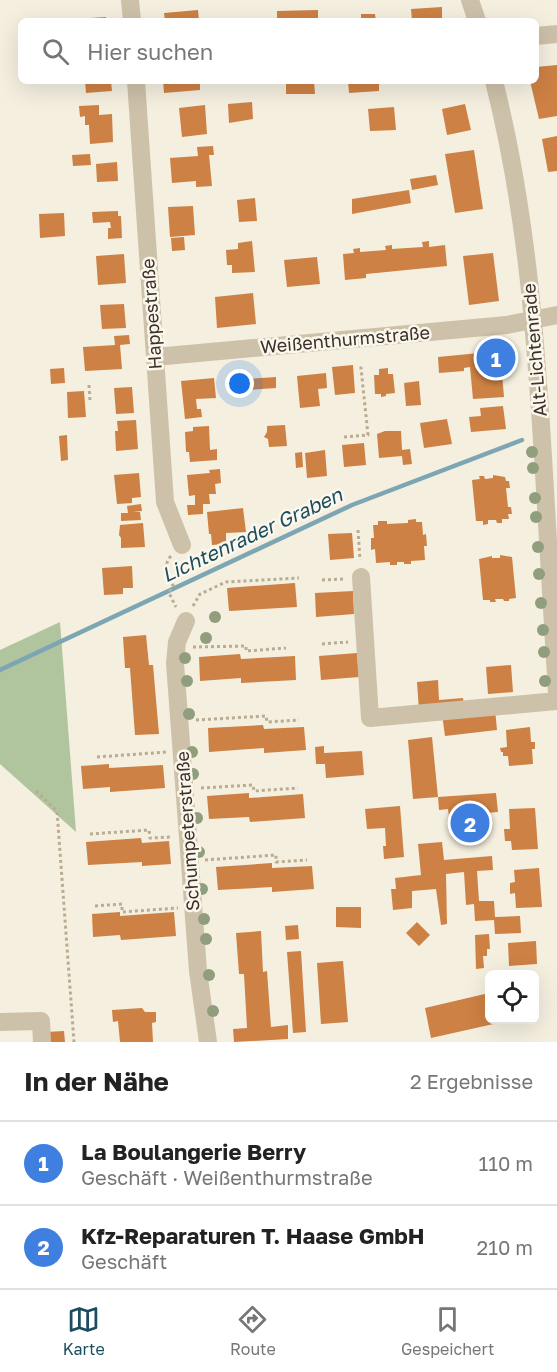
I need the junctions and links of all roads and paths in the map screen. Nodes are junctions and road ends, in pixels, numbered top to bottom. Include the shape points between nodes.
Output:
1 (130, 0) edge
2 (470, 0) edge
3 (132, 18) edge
4 (476, 18) edge
5 (557, 34) edge
6 (539, 36) edge
7 (136, 84) edge
8 (495, 84) edge
9 (557, 315) edge
10 (534, 320) junction
11 (155, 357) junction
12 (358, 368) dead end
13 (89, 385) dead end
14 (90, 401) dead end
15 (344, 437) dead end
16 (357, 530) dead end
17 (182, 545) joint
18 (361, 577) junction
19 (299, 578) dead end
20 (322, 580) dead end
21 (172, 599) dead end
22 (186, 621) joint
23 (555, 626) edge
24 (365, 641) junction
25 (177, 642) junction
26 (322, 644) dead end
27 (286, 648) dead end
28 (557, 694) edge
29 (557, 701) edge
30 (299, 720) dead end
31 (180, 721) junction
32 (182, 750) junction
33 (97, 757) dead end
34 (298, 788) dead end
35 (184, 790) junction
36 (36, 791) dead end
37 (90, 834) dead end
38 (188, 836) junction
39 (307, 860) dead end
40 (190, 861) junction
41 (94, 906) dead end
42 (193, 906) junction
43 (0, 1022) edge
44 (42, 1042) edge
45 (74, 1042) edge
46 (208, 1042) edge

1 - 3 street
2 - 4 street
5 - 6 street
7 - 11 street, Happestraße
8 - 10 street, Alt-Lichtenrade via 522,212
9 - 10 street, Weißenthurmstraße
10 - 11 street, Weißenthurmstraße
10 - 23 street, Alt-Lichtenrade
11 - 17 street, Happestraße via 165,502
12 - 15 path via 362,368 368,435
13 - 14 path
16 - 18 path
17 - 21 path via 167,560
18 - 20 path
18 - 24 street
19 - 22 path via 226,582 200,594
22 - 25 street, Schumpeterstraße
23 - 28 street, Alt-Lichtenrade
24 - 26 path
24 - 29 street via 370,718
25 - 27 path via 198,648 246,645 246,651
25 - 31 street, Schumpeterstraße
30 - 31 path via 267,722 266,716
31 - 32 street, Schumpeterstraße
32 - 33 path
32 - 35 street, Schumpeterstraße
34 - 35 path via 254,791 254,785
35 - 38 street, Schumpeterstraße
36 - 45 path via 57,811
37 - 38 path via 149,830 150,838
38 - 40 street, Schumpeterstraße
39 - 40 path via 276,862 276,855
40 - 42 street, Schumpeterstraße
41 - 42 path via 122,904 122,912
42 - 46 street, Schumpeterstraße
43 - 44 street via 41,1021

